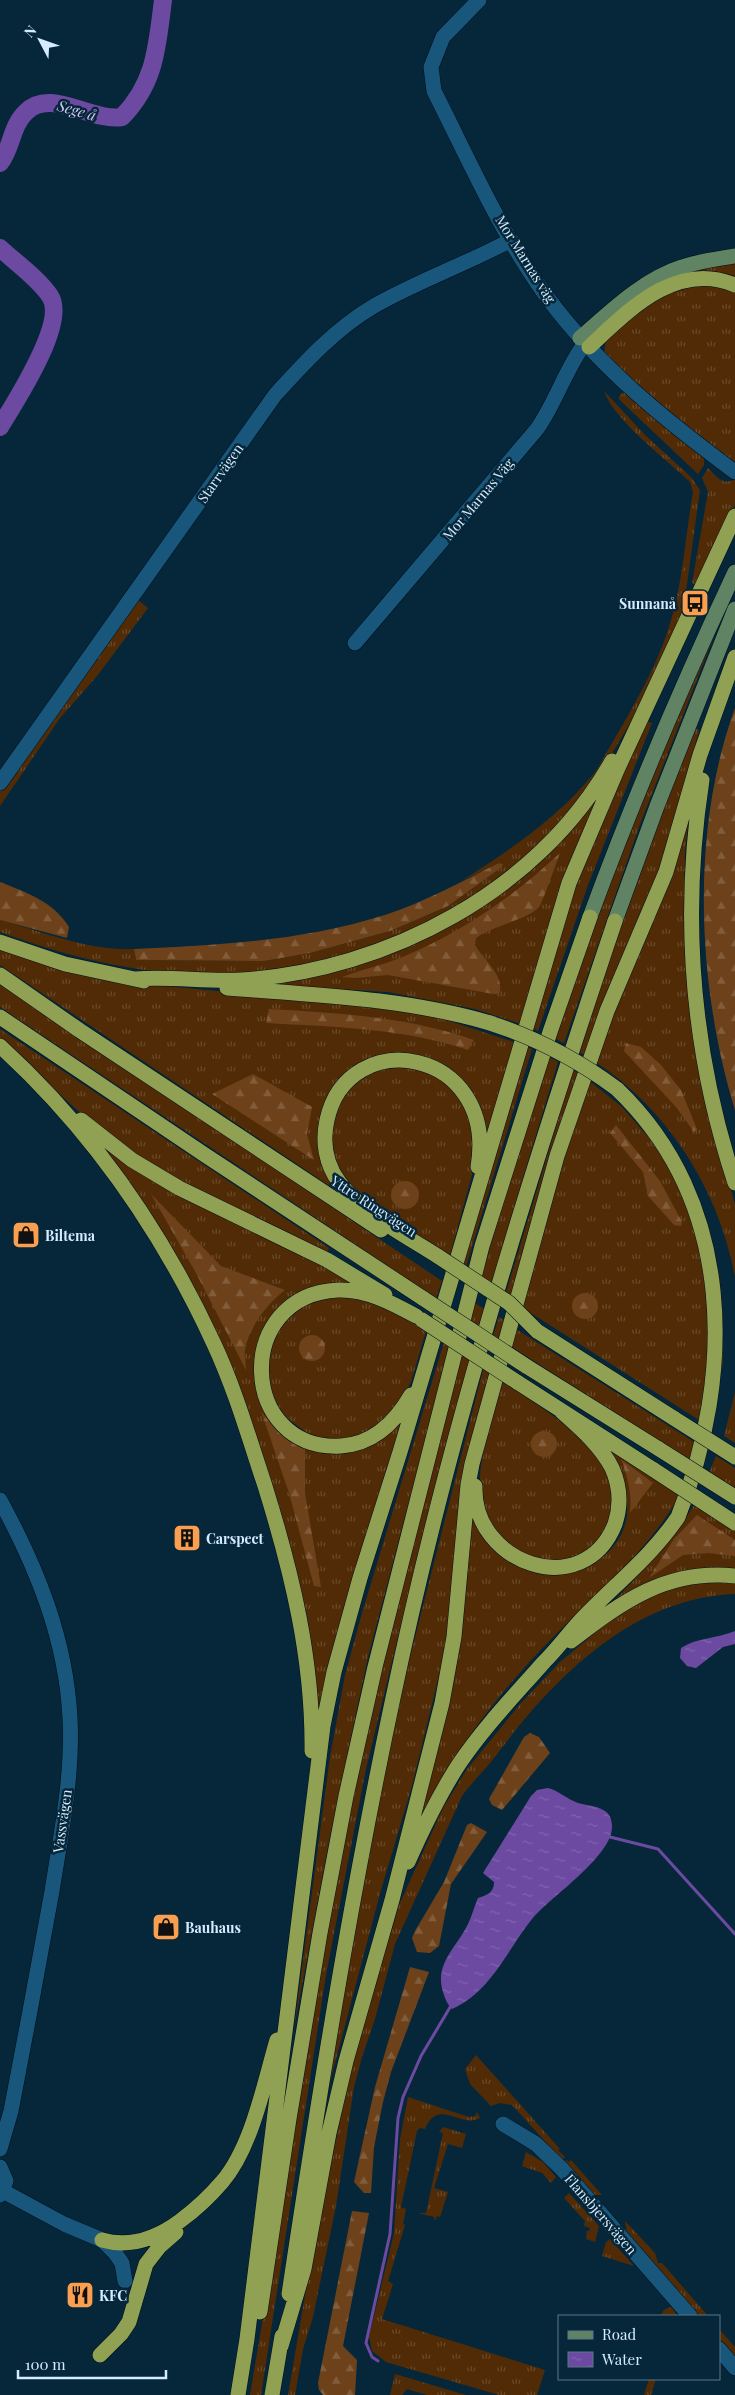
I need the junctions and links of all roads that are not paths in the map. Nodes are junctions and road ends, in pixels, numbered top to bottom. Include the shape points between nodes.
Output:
1 (479, 0) edge
2 (511, 240) junction
3 (735, 256) edge
4 (735, 285) edge
5 (585, 343) junction
6 (735, 472) edge
7 (735, 516) edge
8 (735, 572) edge
9 (735, 609) edge
10 (678, 642) junction
11 (355, 643) dead end
12 (735, 656) edge
13 (720, 694) junction
14 (0, 783) edge
15 (590, 917) joint
16 (615, 921) joint
17 (0, 942) edge
18 (0, 974) edge
19 (135, 979) junction
20 (0, 1017) edge
21 (0, 1046) edge
22 (46, 1090) junction
23 (735, 1183) edge
24 (461, 1243) junction
25 (720, 1249) dead end
26 (437, 1261) junction
27 (419, 1318) junction
28 (438, 1318) junction
29 (561, 1412) junction
30 (484, 1422) junction
31 (720, 1430) dead end
32 (735, 1457) edge
33 (735, 1498) edge
34 (0, 1500) edge
35 (735, 1523) edge
36 (735, 1576) edge
37 (546, 1660) junction
38 (392, 1900) junction
39 (290, 1995) junction
40 (502, 2124) dead end
41 (0, 2149) edge
42 (0, 2167) edge
43 (222, 2182) junction
44 (2, 2193) edge
45 (102, 2240) junction
46 (125, 2281) dead end
47 (689, 2315) edge
48 (281, 2346) junction
49 (720, 2350) edge
50 (100, 2355) dead end
51 (735, 2368) edge
52 (238, 2395) edge
53 (246, 2395) edge
54 (272, 2395) edge

1 - 2 street, Mor Marnas väg via 443,37 430,67 434,91
2 - 5 street, Mor Marnas väg via 546,295
2 - 14 street, Starrvägen via 372,307 309,357 275,395
3 - 5 main road via 692,264 660,276 630,296
4 - 5 highway via 719,280 692,279 664,288
5 - 6 street, Mor Marnas väg via 632,391
5 - 11 street, Mor Marnas Väg via 569,365 556,396 536,429
7 - 10 highway
8 - 15 main road via 658,744
9 - 16 main road
10 - 19 highway via 607,771 571,819 538,854 500,886 468,907 418,934 324,966 241,980
10 - 24 highway via 617,770 569,884
12 - 13 highway
13 - 23 highway via 697,812 691,941 707,1076
13 - 30 highway via 666,872 607,1011 557,1156
15 - 53 highway via 482,1246 361,1728 307,2009
16 - 48 highway via 509,1249 459,1427 412,1616 342,1952
17 - 19 highway via 65,964
18 - 26 highway, Yttre Ringvägen via 183,1099
19 - 25 highway, bridge via 382,1000 490,1023 545,1044 593,1071 617,1089 652,1124 686,1170 711,1221
20 - 33 highway, bridge via 526,1366
21 - 22 highway
22 - 27 highway via 100,1135 154,1173 208,1203 327,1260
22 - 39 highway via 95,1146 139,1206 189,1294 236,1401 285,1553 299,1609 312,1728 310,1779 290,1948
24 - 26 highway via 480,1157 478,1119 472,1105 452,1078 421,1062 401,1060 368,1067 340,1091 329,1109 325,1145 330,1165 343,1187 362,1205
24 - 28 highway
26 - 32 highway, Yttre Ringvägen, bridge via 537,1331
27 - 28 highway via 376,1297 338,1290 304,1298 274,1324 262,1348 261,1379 272,1410 290,1430 309,1441 332,1446 354,1444 387,1428 411,1394
27 - 29 highway, bridge
28 - 39 highway via 334,1672 323,1726
29 - 30 highway via 599,1449 617,1483 619,1500 612,1531 600,1548 584,1560 567,1566 531,1565 508,1553 485,1528 476,1506 475,1488
29 - 35 highway, bridge
30 - 38 highway via 468,1485 449,1670 434,1741
31 - 37 highway via 678,1517
34 - 41 street, Vassvägen via 26,1550 48,1605 62,1659 70,1726 68,1786 56,1865 13,2102
36 - 37 highway via 686,1576 644,1591 621,1604
37 - 38 highway via 506,1703 459,1764 426,1823
38 - 48 highway via 346,2061 304,2269
39 - 43 highway via 250,2127
39 - 52 highway
40 - 47 street, Flansbjersvägen via 536,2144 562,2169
42 - 44 street via 6,2181
43 - 45 highway via 192,2212 164,2232 132,2243
43 - 50 highway via 200,2214 167,2239 150,2257 140,2277 129,2322
44 - 45 street
45 - 46 street via 122,2263
48 - 54 highway
49 - 51 street

